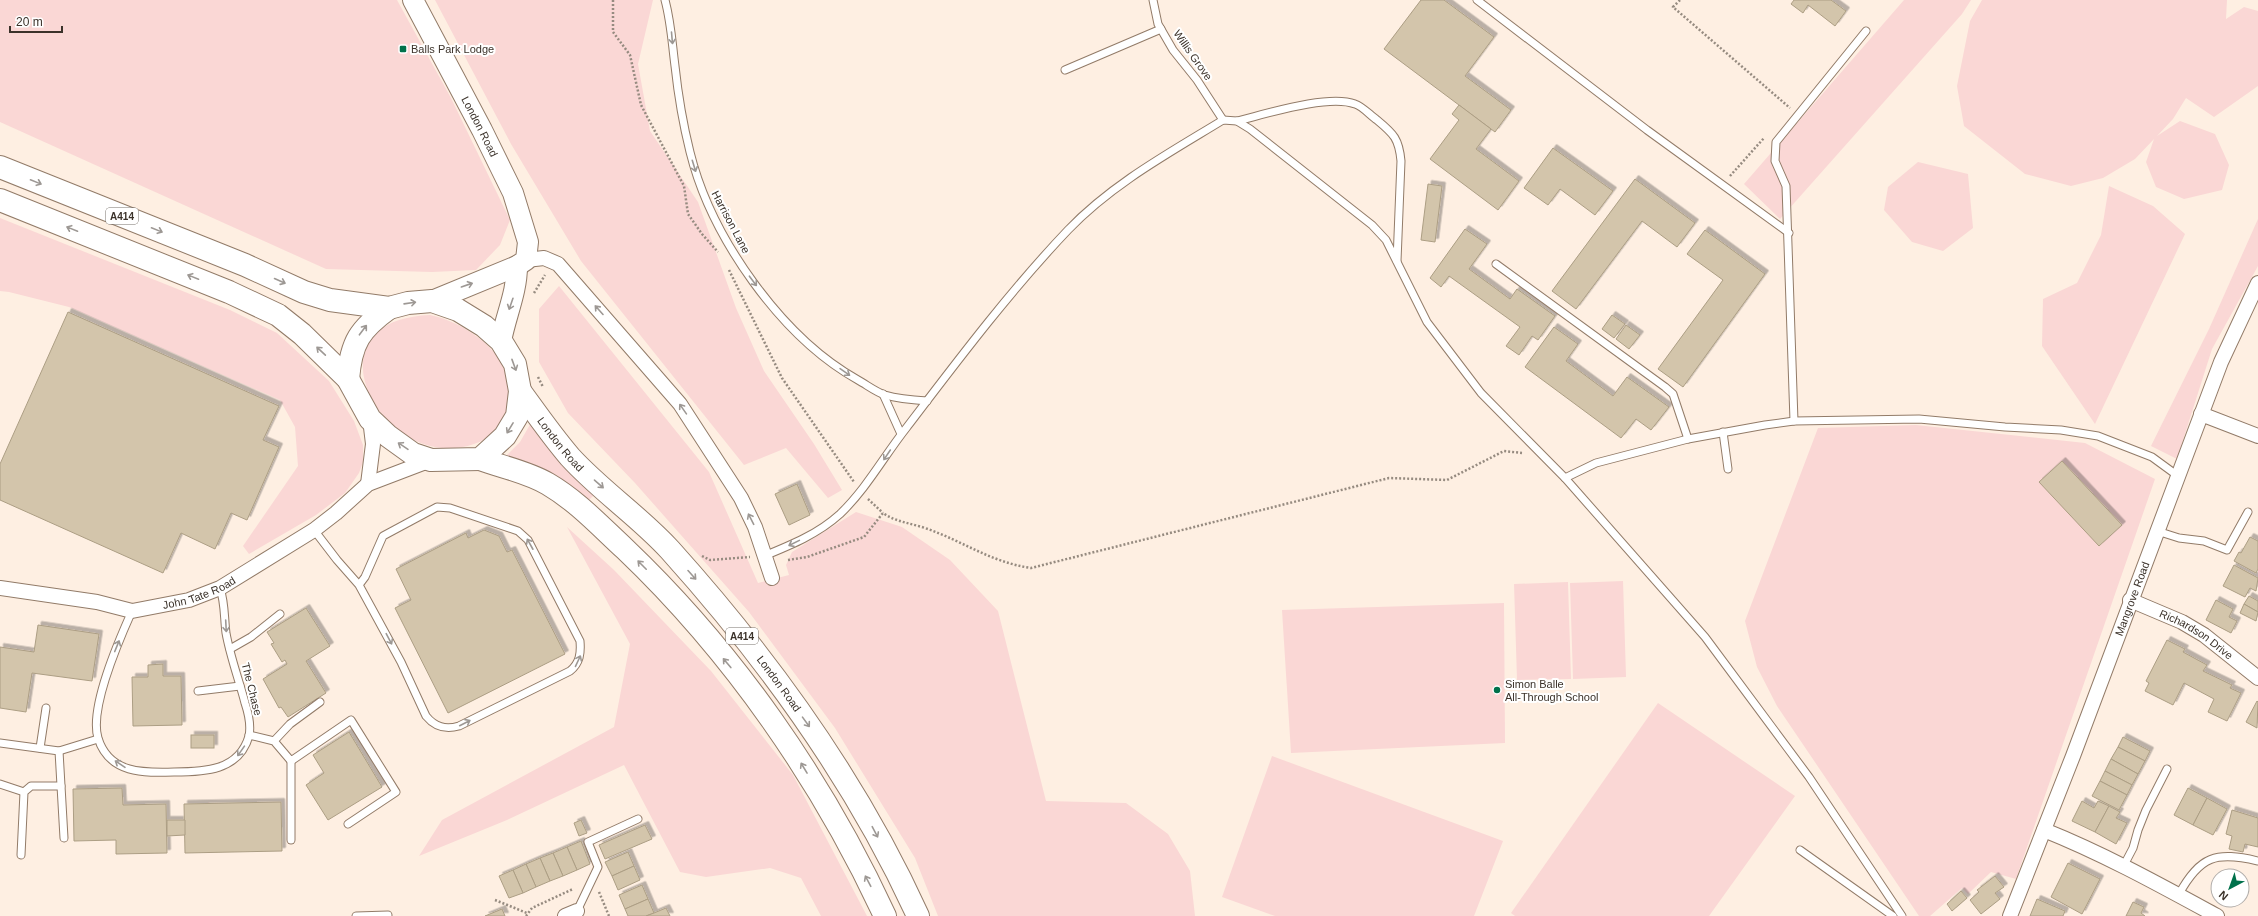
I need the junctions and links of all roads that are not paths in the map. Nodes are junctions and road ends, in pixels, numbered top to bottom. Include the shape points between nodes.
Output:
1 (413, 0) edge
2 (665, 0) edge
3 (1153, 0) edge
4 (1477, 0) edge
5 (1161, 29) junction
6 (1866, 31) dead end
7 (1065, 70) dead end
8 (1223, 120) junction
9 (1237, 120) junction
10 (0, 167) edge
11 (0, 200) edge
12 (1789, 233) junction
13 (1397, 262) junction
14 (521, 263) junction
15 (1496, 264) dead end
16 (2258, 283) edge
17 (432, 301) junction
18 (389, 308) junction
19 (501, 341) junction
20 (348, 379) junction
21 (520, 391) junction
22 (883, 394) junction
23 (927, 401) junction
24 (2201, 414) junction
25 (370, 419) junction
26 (1794, 421) junction
27 (1723, 432) junction
28 (901, 434) junction
29 (2258, 436) edge
30 (1688, 438) junction
31 (480, 459) junction
32 (431, 460) junction
33 (1728, 469) dead end
34 (2178, 476) junction
35 (1565, 478) junction
36 (368, 484) junction
37 (2248, 512) dead end
38 (314, 530) junction
39 (2157, 531) junction
40 (766, 560) junction
41 (772, 578) dead end
42 (359, 585) junction
43 (0, 588) edge
44 (220, 588) junction
45 (2130, 600) junction
46 (132, 611) junction
47 (280, 614) dead end
48 (230, 649) junction
49 (2258, 678) edge
50 (240, 686) junction
51 (198, 691) dead end
52 (320, 702) dead end
53 (46, 708) dead end
54 (249, 735) junction
55 (98, 739) junction
56 (274, 741) junction
57 (0, 743) edge
58 (40, 748) junction
59 (59, 751) junction
60 (290, 761) junction
61 (2167, 769) dead end
62 (0, 784) edge
63 (61, 786) junction
64 (24, 792) junction
65 (638, 819) dead end
66 (348, 824) dead end
67 (2044, 830) junction
68 (64, 838) dead end
69 (291, 840) dead end
70 (1800, 850) dead end
71 (21, 855) dead end
72 (2258, 861) edge
73 (2123, 867) junction
74 (2179, 894) junction
75 (571, 913) edge
76 (388, 915) dead end
77 (356, 916) edge
78 (885, 916) edge
79 (918, 916) edge
80 (1892, 916) edge
81 (1902, 916) edge
82 (2010, 916) edge
83 (2217, 916) edge

1 - 14 main road, London Road via 513,193 528,242
2 -> 22 lane, Harrison Lane via 671,20 675,67 690,152 702,194 718,226 755,284 805,341 849,375
3 - 5 lane, Willis Grove
4 - 12 lane
5 - 7 lane
5 - 8 lane, Willis Grove
6 - 12 lane via 1776,142 1776,161 1786,186
8 - 9 lane
8 - 23 lane via 1104,197 1078,220 960,357
9 - 13 lane via 1372,225 1386,240
9 - 13 lane via 1320,102 1342,101 1356,104 1389,130 1399,144 1401,161
10 -> 18 highway, A414 via 245,265 304,292 330,300
20 -> 11 highway via 302,334 278,315 229,292
12 - 26 lane
13 - 35 lane via 1427,322 1481,393
17 -> 14 main road
14 -> 19 main road, London Road
40 -> 14 street via 755,527 741,498 680,404 646,362 555,262 544,258
15 - 30 lane via 1673,394
16 - 24 street, Mangrove Road via 2221,362
18 -> 17 highway
17 - 19 highway via 458,310 484,326
20 -> 18 highway via 349,358 357,338 368,323
19 -> 21 highway via 515,364
20 - 25 highway
21 -> 31 highway via 517,416 505,436
21 -> 79 highway, London Road / A414 via 571,458 668,548 724,613 822,743 866,814
22 - 23 lane, Harrison Lane via 906,400
22 - 28 lane
23 - 28 lane
24 - 29 street
24 - 34 street, Mangrove Road
32 -> 25 highway via 407,449
25 - 36 street via 373,444
26 - 27 lane
26 - 34 lane via 1919,419 2005,428 2061,430 2098,436 2123,445 2152,457
27 - 30 lane
27 - 33 lane
28 -> 40 lane via 861,492 839,514 819,530
30 - 35 lane via 1596,463
31 - 32 highway
78 -> 31 highway, A414 via 837,823 796,756 745,684 682,607 643,567 547,483
32 - 36 street
34 - 39 street, Mangrove Road
35 - 81 lane via 1732,671 1809,777
36 - 38 street, John Tate Road
37 - 39 lane via 2226,550 2204,541 2179,538
38 - 42 lane
38 - 44 street, John Tate Road
39 - 45 street, Mangrove Road
40 - 41 street
42 -> 42 lane via 401,662 426,716 440,727 449,729 459,726 570,671 579,661 580,642 528,540 518,531 450,508 437,508 383,536
43 - 46 street, John Tate Road via 97,602
44 - 46 street, John Tate Road via 189,600
44 -> 48 lane, The Chase via 225,603 226,632
45 - 49 street, Richardson Drive via 2182,622 2204,635
45 - 67 street, Mangrove Road
55 -> 46 lane via 99,704 115,648
47 - 48 lane via 251,637
48 - 50 lane, The Chase
50 - 51 lane
50 - 54 lane, The Chase via 247,711
52 - 56 lane via 290,724
53 - 58 lane
54 -> 55 lane via 243,750 232,761 204,772 132,771 114,761
54 - 56 lane
55 - 59 lane
56 - 60 lane
57 - 58 lane
58 - 59 lane
59 - 63 lane
60 - 66 lane via 351,720 396,792
60 - 69 lane
61 - 73 lane via 2146,810 2133,848
62 - 64 lane
63 - 64 lane via 31,786
63 - 68 lane
64 - 71 lane
65 - 75 lane via 588,842 598,867
67 - 73 street via 2077,843
67 - 82 street, Mangrove Road
70 - 80 lane
72 - 74 lane via 2223,856 2211,858 2188,877
73 - 74 street
74 - 83 street
76 - 77 lane

